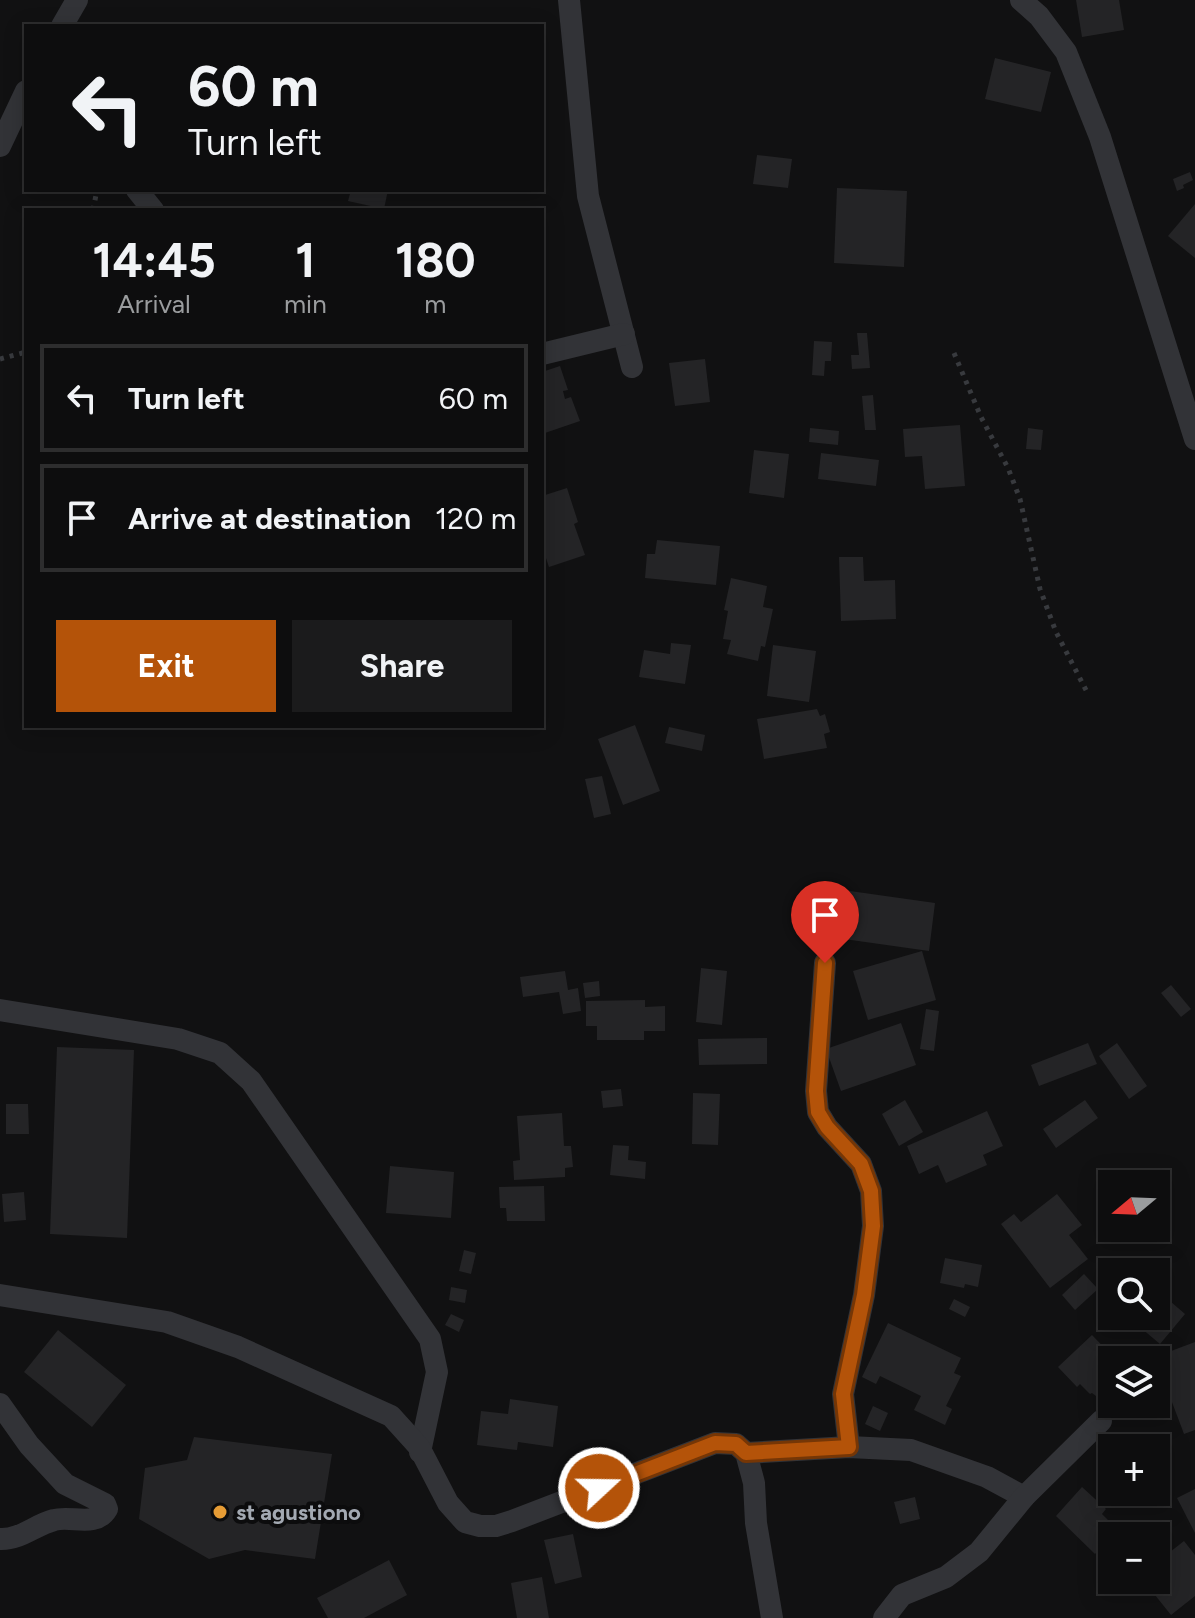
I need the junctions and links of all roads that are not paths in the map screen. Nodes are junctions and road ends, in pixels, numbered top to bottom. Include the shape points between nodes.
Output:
1 (77, 0) edge
2 (569, 0) edge
3 (1021, 0) edge
4 (63, 24) edge
5 (24, 95) edge
6 (0, 146) edge
7 (139, 192) edge
8 (151, 208) edge
9 (624, 334) junction
10 (544, 354) edge
11 (632, 367) dead end
12 (1195, 439) edge
13 (825, 963) dead end
14 (0, 1010) edge
15 (0, 1295) edge
16 (0, 1404) edge
17 (1101, 1421) dead end
18 (849, 1447) junction
19 (420, 1452) junction
20 (746, 1453) junction
21 (1024, 1497) junction
22 (0, 1539) edge
23 (772, 1618) edge
24 (884, 1618) edge

1 - 4 street
2 - 9 street via 588,196
3 - 12 street via 1066,52 1094,123
5 - 6 street
7 - 8 street
9 - 10 street
9 - 11 street
13 - 18 street via 818,1112 861,1164 871,1191 873,1226 843,1394
14 - 19 street via 178,1039 220,1053 251,1081 430,1339 437,1372
15 - 19 street via 167,1322 238,1347 391,1416
16 - 22 street via 65,1484 107,1509 100,1517 56,1519
17 - 21 street
18 - 20 street
18 - 21 street via 911,1450 987,1477
19 - 20 street via 448,1503 465,1522 480,1526 496,1526 715,1443 736,1444
20 - 23 street
21 - 24 street via 979,1552 946,1577 902,1595

